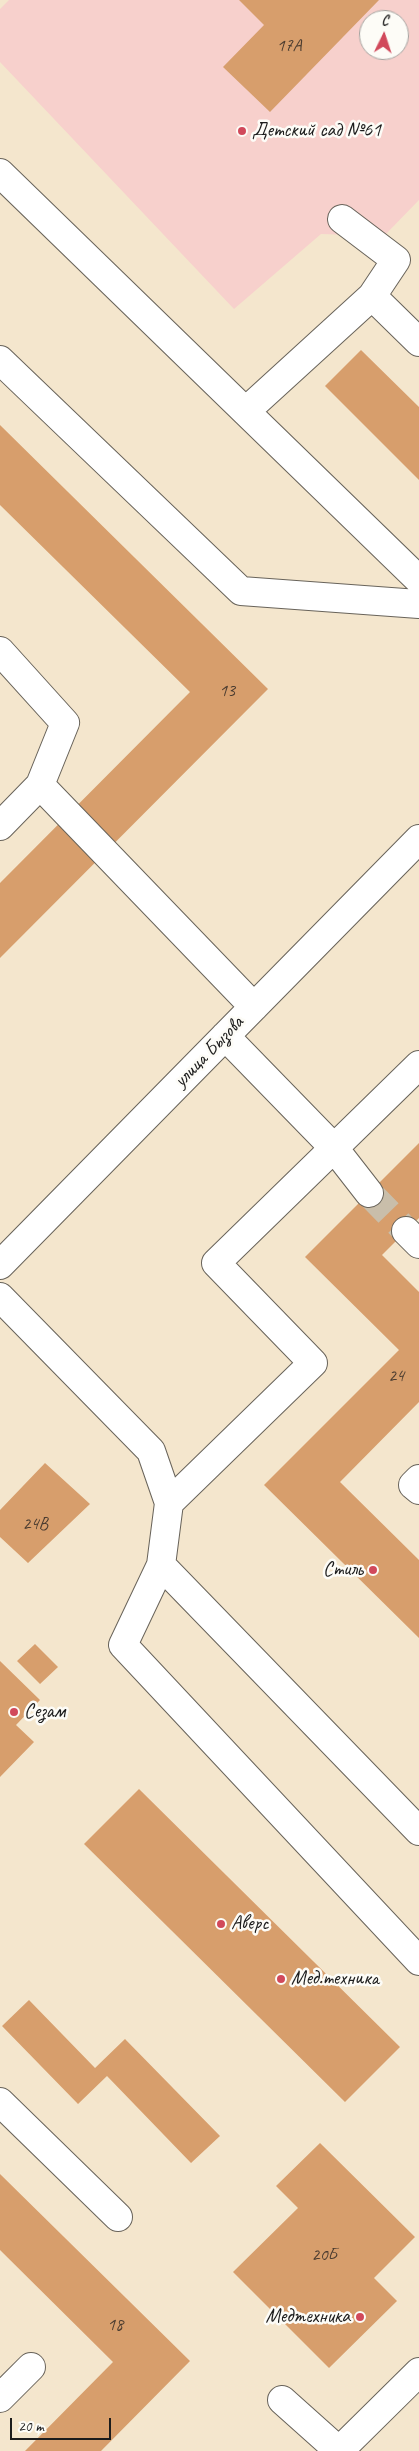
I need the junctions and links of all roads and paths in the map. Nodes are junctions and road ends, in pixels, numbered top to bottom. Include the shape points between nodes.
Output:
1 (0, 173) edge
2 (342, 219) dead end
3 (372, 296) junction
4 (419, 342) edge
5 (0, 360) edge
6 (246, 412) junction
7 (419, 580) edge
8 (419, 604) edge
9 (0, 651) edge
10 (40, 785) junction
11 (0, 826) edge
12 (419, 839) edge
13 (254, 1007) junction
14 (225, 1036) junction
15 (419, 1065) edge
16 (334, 1148) junction
17 (369, 1193) tunnel mouth
18 (0, 1265) edge
19 (0, 1297) edge
20 (419, 1479) edge
21 (419, 1490) edge
22 (169, 1503) junction
23 (161, 1565) junction
24 (419, 1831) edge
25 (419, 1960) edge
26 (0, 2102) edge
27 (118, 2217) dead end
28 (31, 2367) dead end
29 (419, 2372) edge
30 (0, 2398) edge
31 (282, 2400) dead end

1 - 6 street
2 - 3 street via 396,260
3 - 4 street
3 - 6 street
5 - 8 street via 240,591
6 - 7 street
9 - 10 street via 64,723
10 - 11 street
10 - 13 street
12 - 13 street, улица Бызова
13 - 14 street, улица Бызова
14 - 16 street
14 - 18 street, улица Бызова
15 - 16 street
16 - 17 street
16 - 22 street via 216,1263 313,1362
19 - 22 street via 151,1452
20 - 21 street via 413,1484
22 - 23 street
23 - 24 street
23 - 25 street via 123,1646
26 - 27 street
28 - 30 street
29 - 31 street via 339,2451

